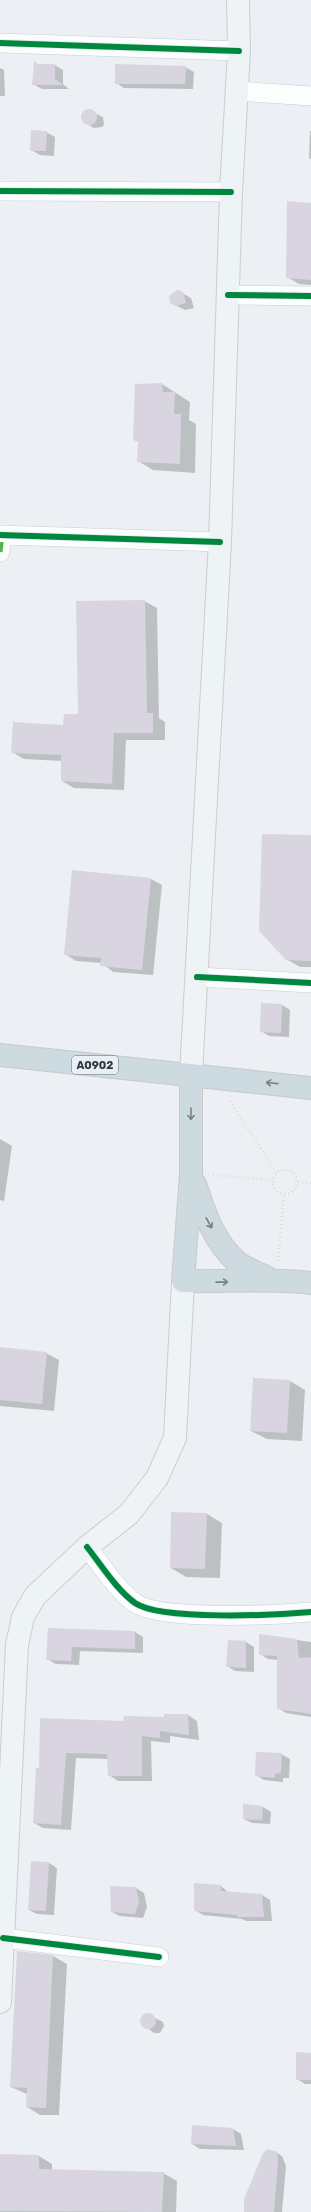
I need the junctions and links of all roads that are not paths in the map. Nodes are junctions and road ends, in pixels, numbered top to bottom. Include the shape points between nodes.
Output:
1 (238, 0) edge
2 (0, 43) edge
3 (239, 51) junction
4 (236, 91) junction
5 (311, 96) edge
6 (0, 191) edge
7 (231, 192) junction
8 (228, 295) junction
9 (311, 296) edge
10 (1, 541) edge
11 (220, 542) junction
12 (197, 977) junction
13 (311, 983) edge
14 (0, 1055) edge
15 (191, 1075) junction
16 (311, 1088) edge
17 (201, 1174) junction
18 (311, 1270) edge
19 (278, 1274) junction
20 (183, 1281) junction
21 (311, 1283) edge
22 (87, 1547) junction
23 (311, 1612) edge
24 (3, 1938) junction
25 (160, 1957) dead end
26 (0, 2002) edge

1 - 3 main road
2 - 3 street
3 - 4 main road
4 - 5 street
4 - 7 main road
6 - 7 street
7 - 8 main road
8 - 9 street
8 - 11 main road
10 - 11 street
11 - 12 main road
12 - 13 street
12 - 15 main road
14 - 15 highway, A0902
16 -> 15 highway, A0902
15 -> 17 highway
17 -> 19 highway via 207,1222 220,1242 238,1262
17 - 20 highway
18 - 19 highway
20 -> 19 highway via 223,1282
19 - 21 highway
20 - 22 main road via 175,1438 157,1478 143,1498 129,1514
22 - 23 street via 136,1603 160,1612 216,1615
22 - 24 main road via 35,1596 23,1616 17,1645
24 - 25 street
24 - 26 main road

